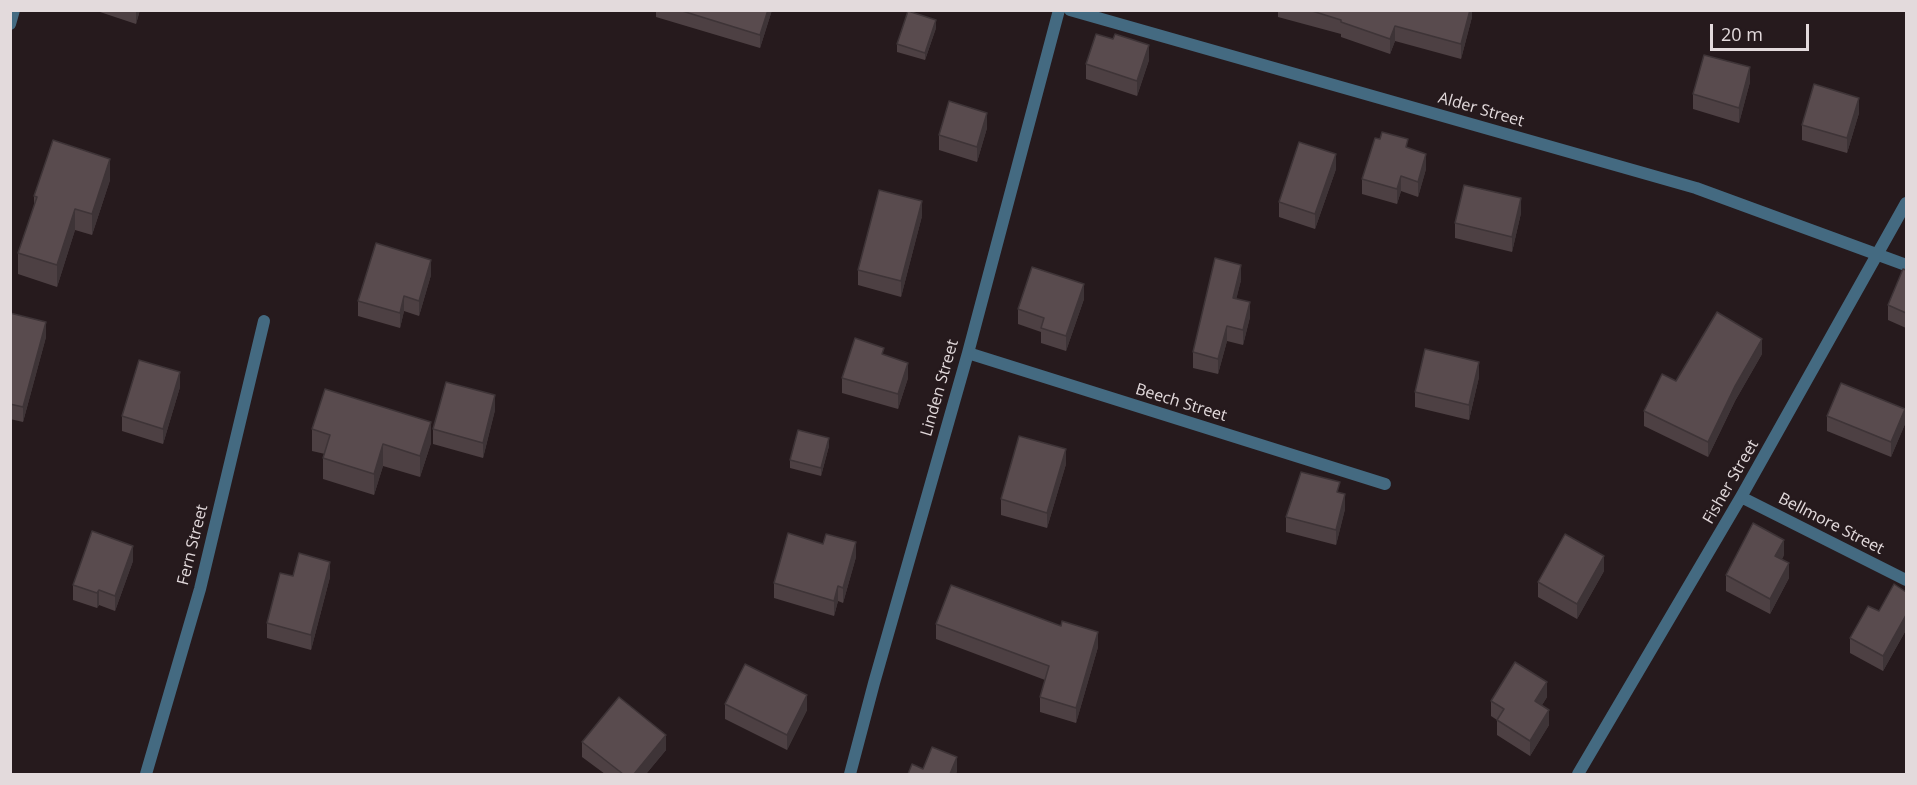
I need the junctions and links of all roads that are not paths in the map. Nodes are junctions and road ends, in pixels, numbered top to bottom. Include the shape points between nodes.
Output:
1 (14, 10) edge
2 (1059, 10) edge
3 (1070, 10) edge
4 (10, 24) edge
5 (1906, 203) edge
6 (1879, 254) junction
7 (1906, 265) edge
8 (264, 321) dead end
9 (968, 353) junction
10 (1384, 484) dead end
11 (1741, 497) junction
12 (1906, 580) edge
13 (146, 774) edge
14 (850, 774) edge
15 (1578, 774) edge

1 - 4 street
2 - 9 street, Linden Street
3 - 6 street, Alder Street via 1696,188
5 - 6 street, Fisher Street
6 - 7 street, Alder Street
6 - 11 street, Fisher Street
8 - 13 street, Fern Street via 200,589
9 - 10 street, Beech Street
9 - 14 street, Linden Street
11 - 12 street, Bellmore Street
11 - 15 street, Fisher Street

